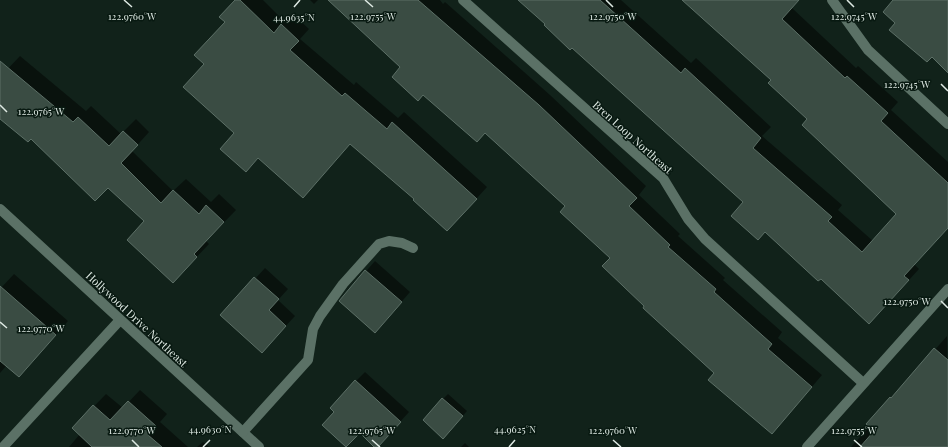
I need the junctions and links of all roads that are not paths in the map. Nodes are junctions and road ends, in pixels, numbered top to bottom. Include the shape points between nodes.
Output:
1 (463, 0) edge
2 (832, 0) edge
3 (948, 124) edge
4 (2, 214) edge
5 (413, 248) dead end
6 (948, 290) edge
7 (120, 320) junction
8 (863, 383) junction
9 (243, 432) junction
10 (3, 447) edge
11 (259, 447) edge
12 (807, 447) edge

1 - 8 street, Bren Loop Northeast via 663,178 688,219 705,239
2 - 3 street via 868,50
4 - 7 street, Hollywood Drive Northeast
5 - 9 street via 389,241 379,244 343,284 320,316 313,329 308,360
6 - 8 street
7 - 9 street, Hollywood Drive Northeast
7 - 10 street
8 - 12 street
9 - 11 street, Hollywood Drive Northeast

